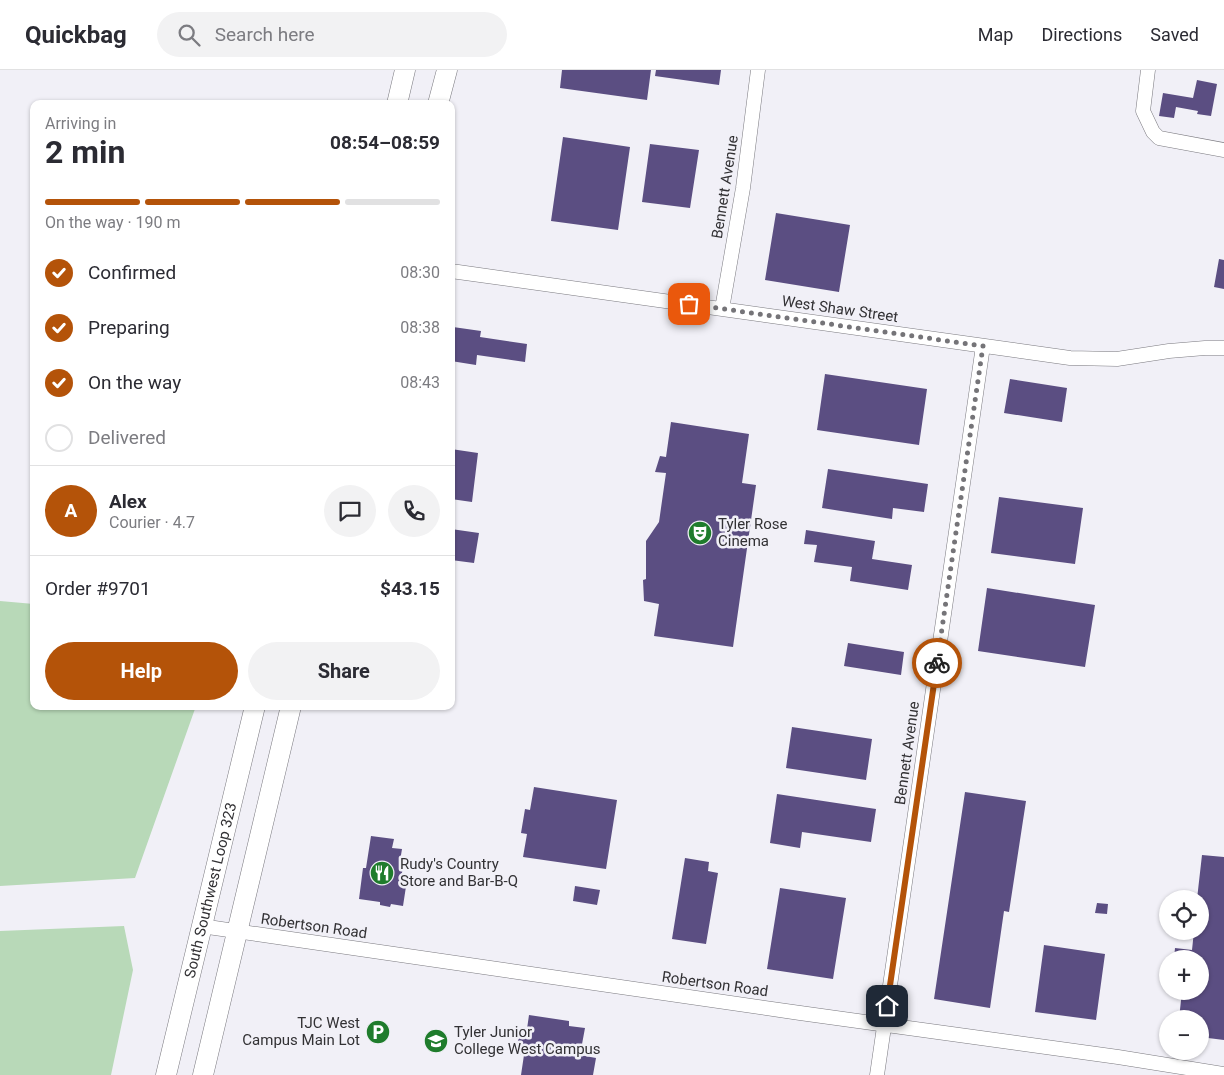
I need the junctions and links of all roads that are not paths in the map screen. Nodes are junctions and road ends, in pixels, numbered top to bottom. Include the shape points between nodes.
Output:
1 (405, 70) edge
2 (447, 70) edge
3 (758, 70) edge
4 (1148, 70) edge
5 (398, 100) edge
6 (439, 100) edge
7 (1224, 150) edge
8 (455, 272) edge
9 (722, 309) junction
10 (983, 346) junction
11 (1224, 348) edge
12 (254, 710) edge
13 (290, 710) edge
14 (201, 926) junction
15 (237, 932) junction
16 (884, 1025) junction
17 (1224, 1074) edge
18 (166, 1075) edge
19 (203, 1075) edge
20 (877, 1075) edge

1 - 5 highway
2 - 6 highway
3 - 9 street, Bennett Avenue via 743,188
4 - 7 street via 1143,111 1153,132 1159,138
8 - 9 street, West Shaw Street
9 - 10 street, West Shaw Street
10 - 11 street, West Shaw Street via 1101,359 1169,350
10 - 16 street, Bennett Avenue
12 - 14 highway, South Southwest Loop 323
13 - 15 highway
14 - 15 street, Robertson Road
14 - 18 highway, South Southwest Loop 323
15 - 16 street, Robertson Road
15 - 19 highway
16 - 17 street, Robertson Road
16 - 20 street, Bennett Avenue

